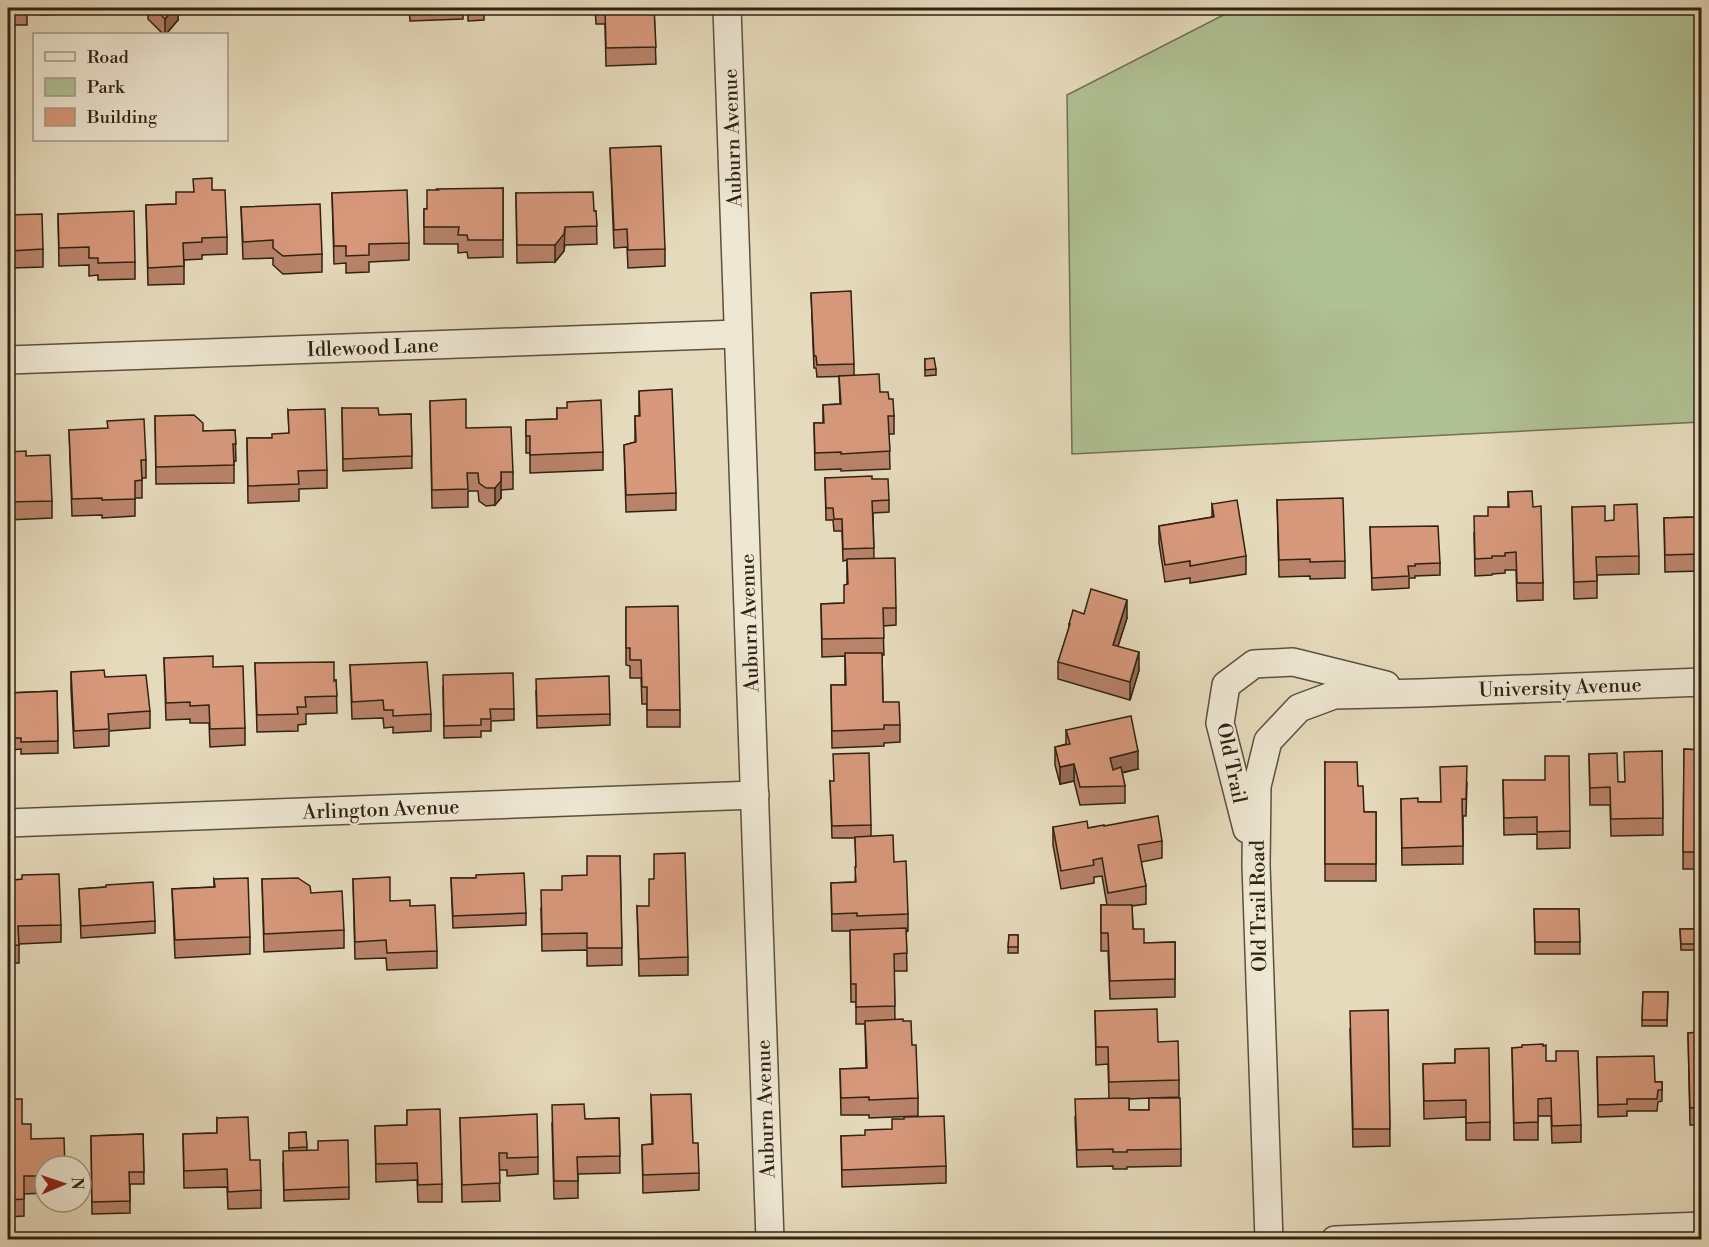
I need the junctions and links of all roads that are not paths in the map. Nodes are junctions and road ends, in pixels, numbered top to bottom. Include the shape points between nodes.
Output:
1 (727, 8) edge
2 (738, 334) junction
3 (8, 360) edge
4 (1701, 682) edge
5 (1419, 693) junction
6 (755, 795) junction
7 (8, 823) edge
8 (1256, 865) junction
9 (1701, 1226) edge
10 (770, 1239) edge
11 (1269, 1239) edge
12 (1335, 1239) edge

1 - 2 street, Auburn Avenue
2 - 3 street, Idlewood Lane
2 - 6 street, Auburn Avenue
4 - 5 street, University Avenue
5 - 8 street, Old Trail Road via 1334,695 1299,708 1268,741 1257,786
5 - 8 street, Old Trail via 1293,662 1254,663 1226,684 1220,723
6 - 7 street, Arlington Avenue
6 - 10 street, Auburn Avenue
8 - 11 street, Old Trail Road
9 - 12 street

